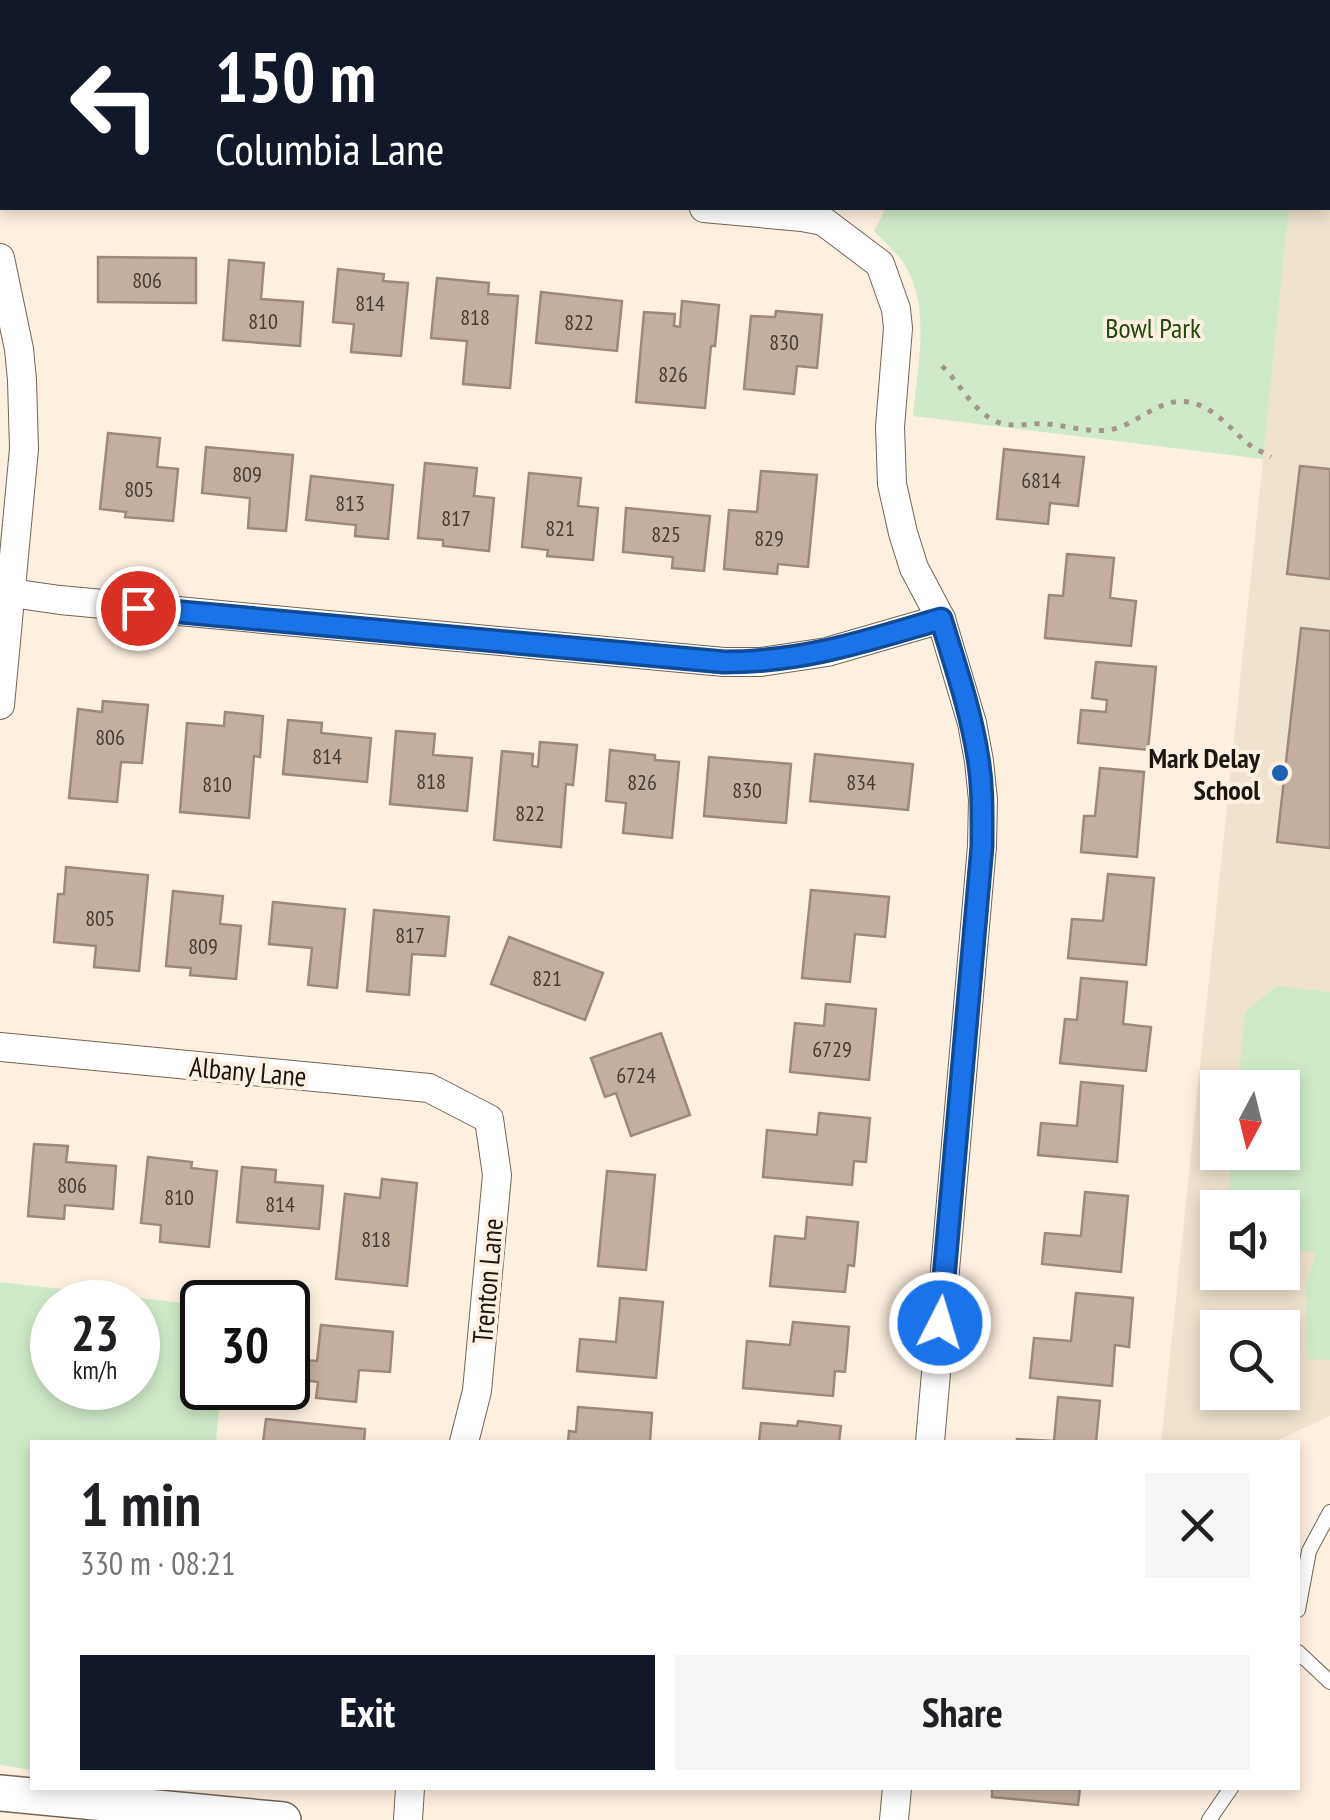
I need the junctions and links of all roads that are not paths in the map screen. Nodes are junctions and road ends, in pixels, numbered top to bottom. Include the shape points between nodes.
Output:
1 (726, 210) edge
2 (0, 258) edge
3 (10, 593) junction
4 (941, 619) junction
5 (0, 705) edge
6 (0, 1048) edge
7 (489, 1119) joint
8 (465, 1440) edge
9 (930, 1440) edge
10 (1330, 1512) edge
11 (1300, 1599) edge
12 (1300, 1654) edge
13 (1330, 1682) edge
14 (410, 1790) edge
15 (897, 1790) edge
16 (1230, 1790) edge
17 (0, 1792) edge
18 (283, 1820) edge
19 (408, 1820) edge
20 (894, 1820) edge
21 (1210, 1820) edge

1 - 4 street via 823,222 880,264 898,328 892,484 914,568
2 - 3 street via 22,380 24,448
3 - 4 street via 724,662 828,652
3 - 5 street
4 - 9 street via 979,761 982,846
6 - 7 street, Albany Lane via 428,1088
7 - 8 street, Trenton Lane via 497,1176 477,1391
10 - 11 lane via 1309,1551
12 - 13 lane
14 - 19 street
15 - 20 street
16 - 21 lane
17 - 18 street

